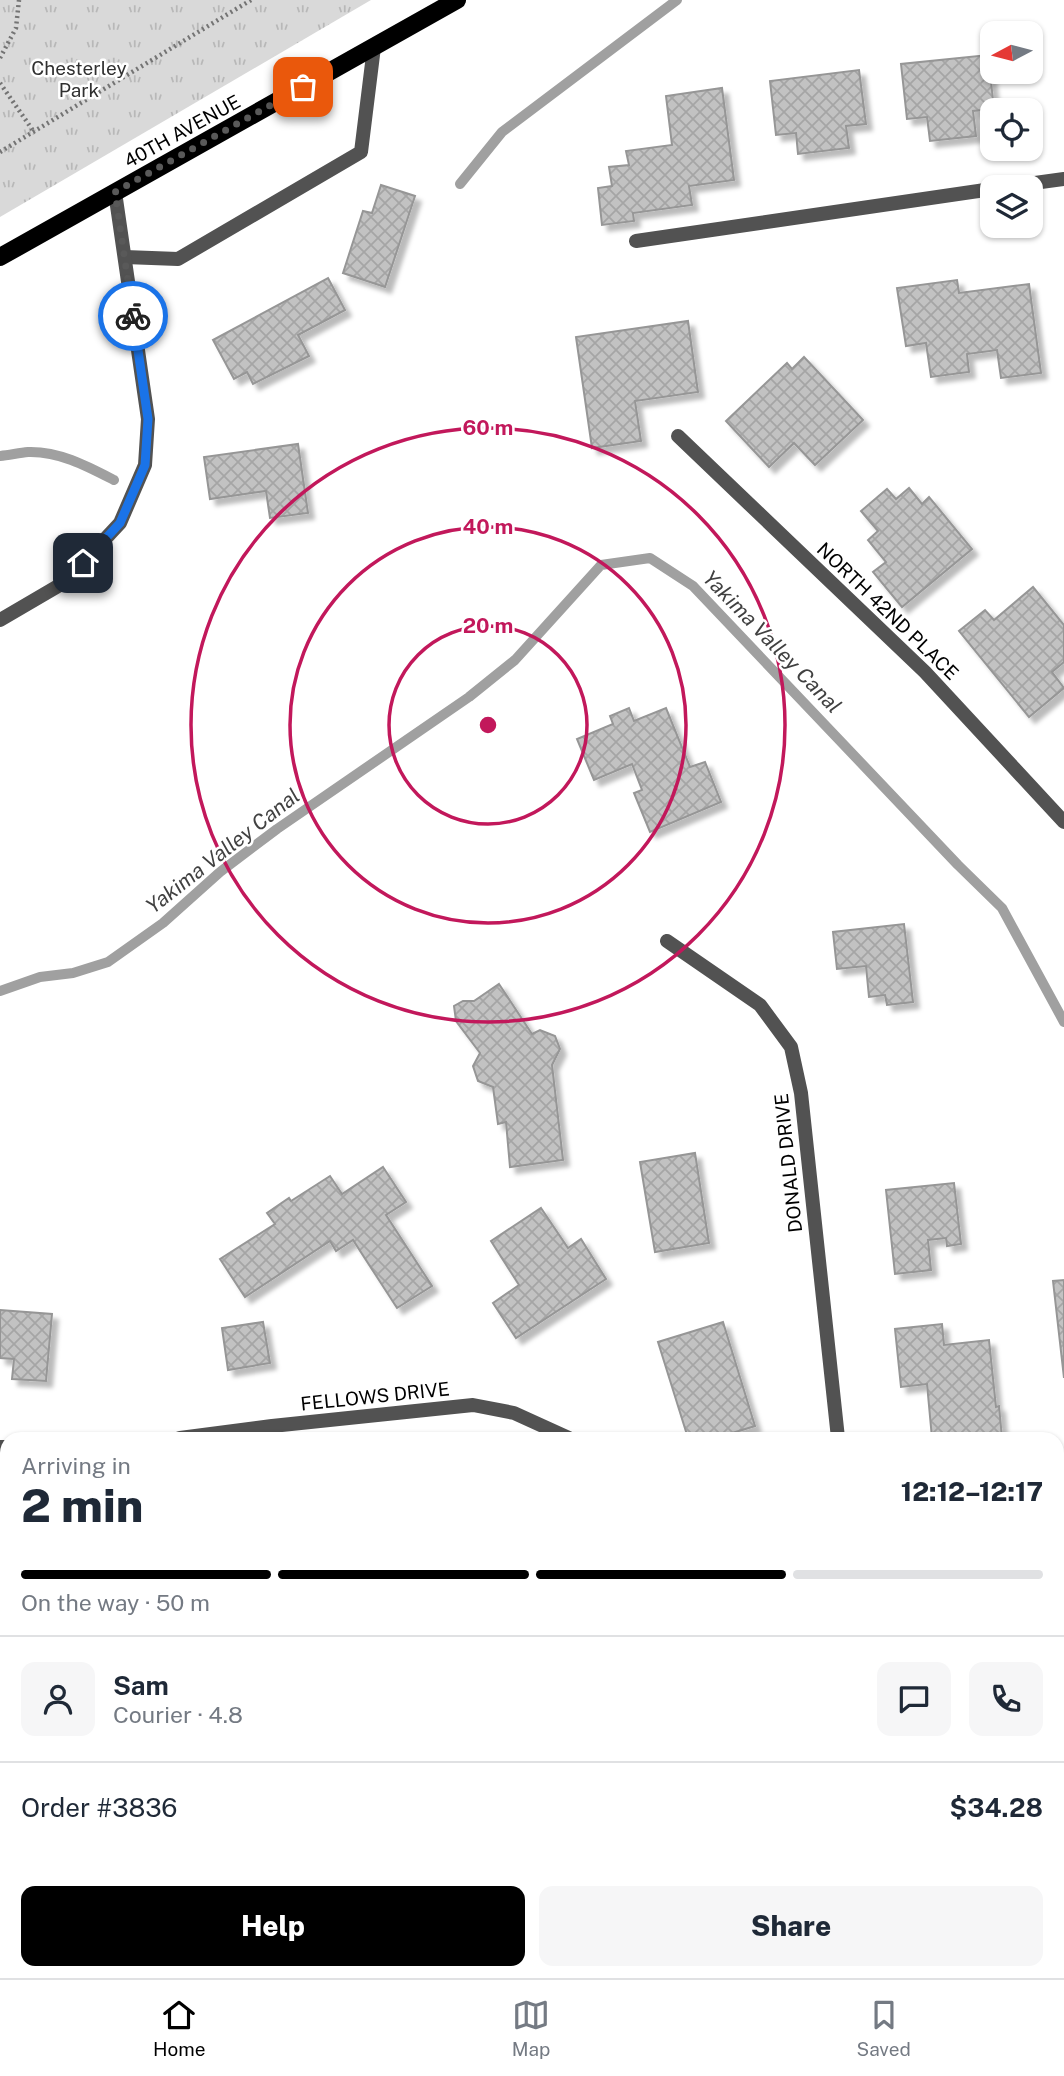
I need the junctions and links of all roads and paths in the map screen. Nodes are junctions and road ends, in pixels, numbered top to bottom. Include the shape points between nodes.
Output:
1 (19, 0) edge
2 (251, 0) edge
3 (457, 0) edge
4 (374, 47) junction
5 (0, 58) edge
6 (0, 83) edge
7 (34, 132) junction
8 (0, 152) edge
9 (1064, 179) edge
10 (1043, 182) edge
11 (980, 191) edge
12 (115, 192) junction
13 (636, 241) dead end
14 (0, 257) edge
15 (125, 257) junction
16 (678, 436) dead end
17 (0, 620) edge
18 (1064, 822) edge
19 (667, 942) dead end
20 (273, 1432) edge
21 (556, 1432) edge
22 (837, 1432) edge

1 - 5 path via 16,28
2 - 7 path
3 - 4 main road, 40TH AVENUE
4 - 12 main road, 40TH AVENUE
4 - 15 street via 361,152 178,258
6 - 7 path
7 - 8 path
9 - 10 street
11 - 13 street
12 - 14 main road, 40TH AVENUE
12 - 15 street
15 - 17 street via 148,419 145,465 120,523 83,563 65,582
16 - 18 street, NORTH 42ND PLACE via 925,671
19 - 22 street, DONALD DRIVE via 760,1005 791,1047 801,1093
20 - 21 street, FELLOWS DRIVE via 473,1405 514,1413

